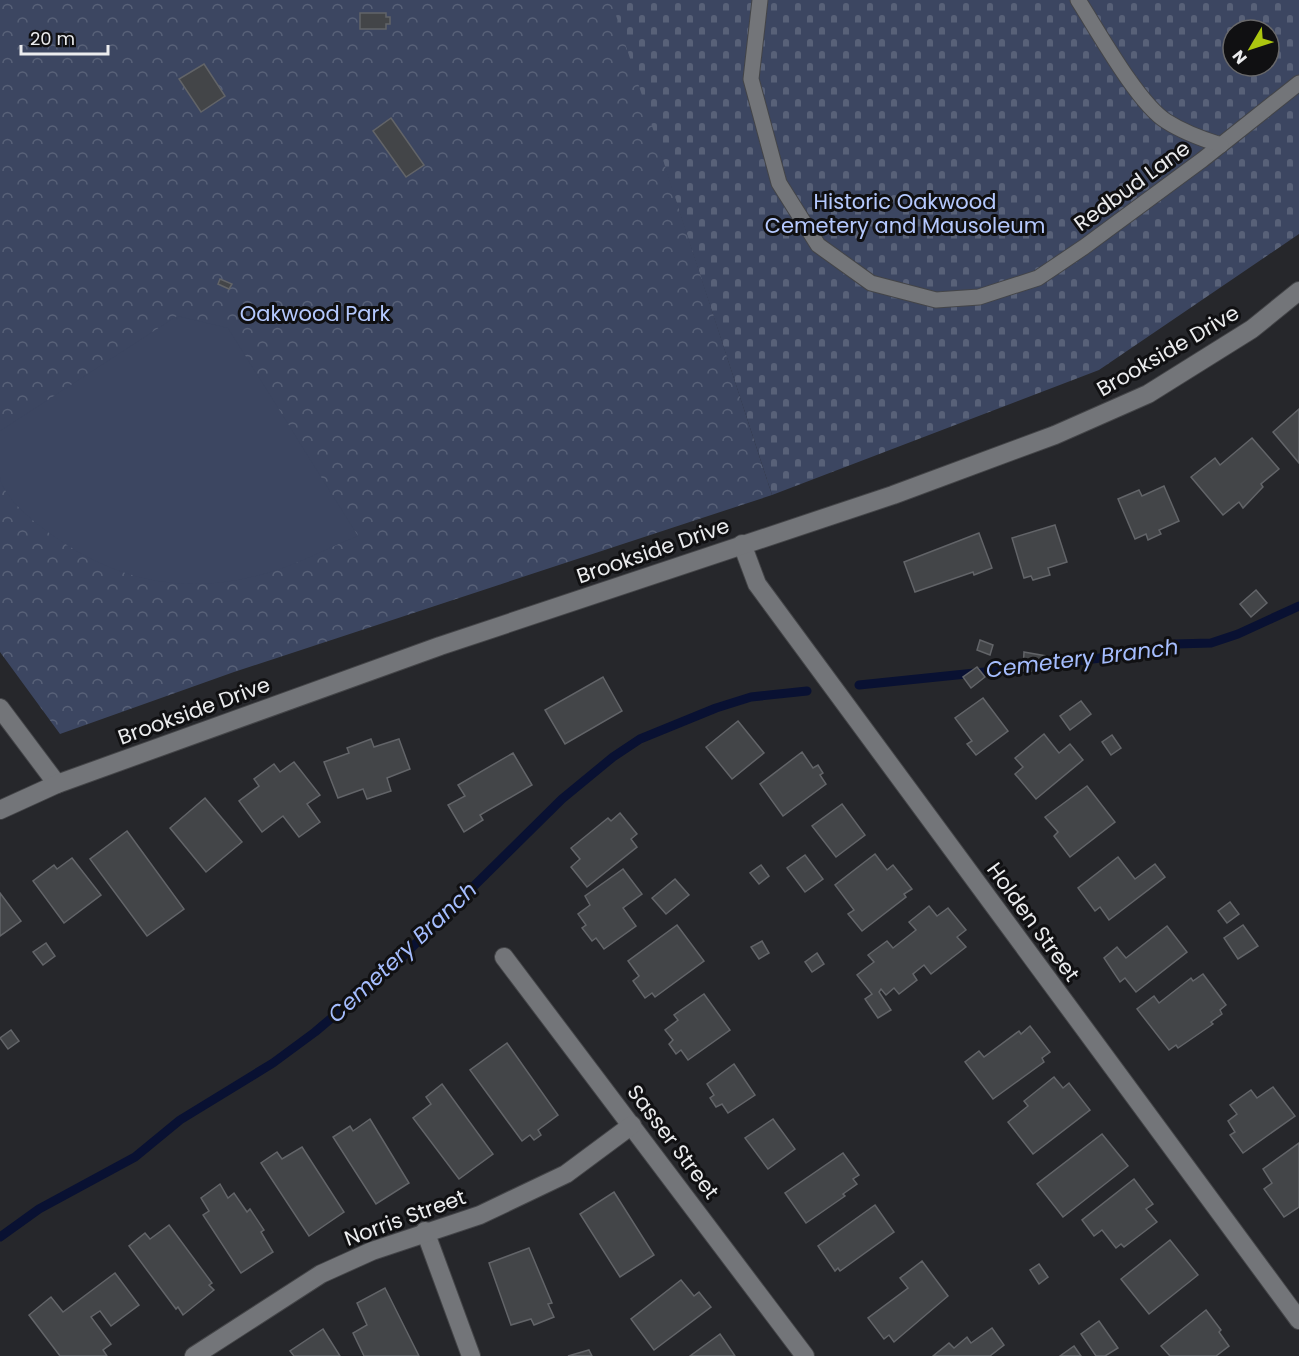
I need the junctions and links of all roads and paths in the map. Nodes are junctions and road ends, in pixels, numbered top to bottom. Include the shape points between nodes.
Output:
1 (760, 0) edge
2 (1078, 0) edge
3 (1299, 83) edge
4 (1221, 145) junction
5 (1299, 291) edge
6 (742, 544) junction
7 (0, 708) edge
8 (57, 784) junction
9 (0, 810) edge
10 (504, 957) dead end
11 (632, 1125) junction
12 (425, 1231) junction
13 (1299, 1320) edge
14 (194, 1356) edge
15 (471, 1356) edge
16 (805, 1356) edge

1 - 4 lane, Redbud Lane via 751,79 779,183 818,245 871,283 936,300 979,297 1038,278
2 - 4 lane via 1134,87 1164,120
3 - 4 lane, Redbud Lane
5 - 6 street, Brookside Drive via 1202,362 1100,417 893,495
6 - 8 street, Brookside Drive via 440,646
6 - 13 street, Holden Street via 757,584
7 - 8 street
8 - 9 street, Brookside Drive
10 - 11 street, Sasser Street
11 - 12 street, Norris Street via 566,1174 480,1215
11 - 16 street, Sasser Street
12 - 14 street, Norris Street via 321,1274
12 - 15 street

